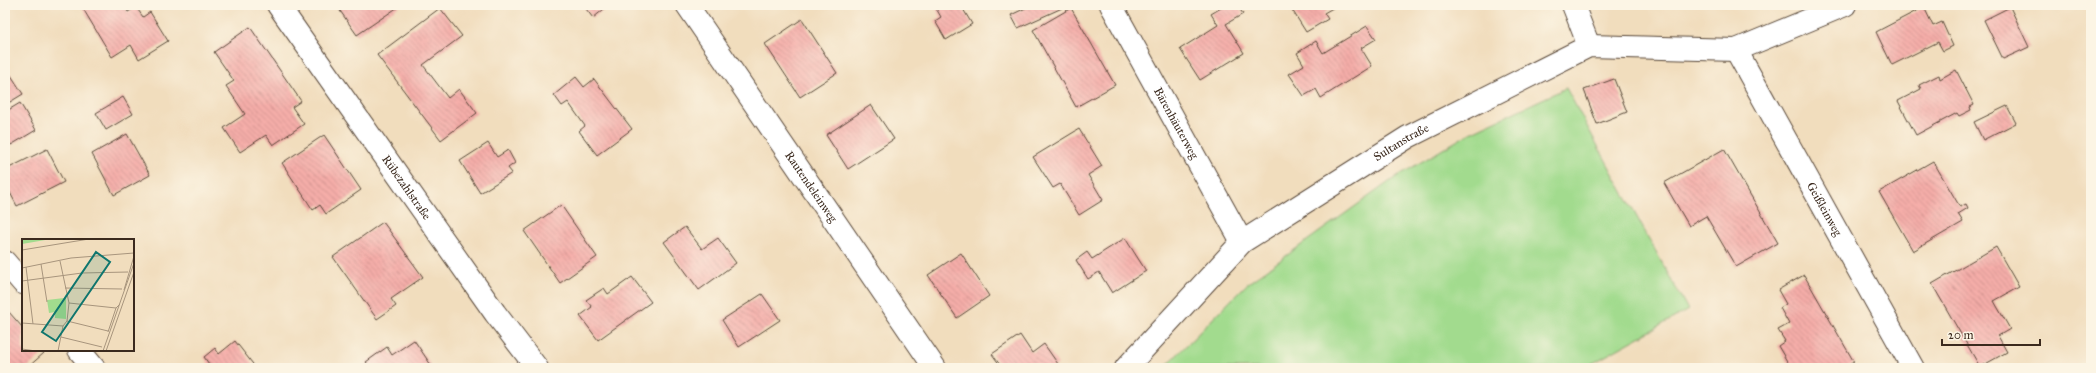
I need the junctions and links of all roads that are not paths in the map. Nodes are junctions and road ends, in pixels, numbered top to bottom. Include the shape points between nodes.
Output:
1 (278, 5) edge
2 (687, 5) edge
3 (1111, 5) edge
4 (1573, 5) edge
5 (1845, 5) edge
6 (1588, 46) junction
7 (1736, 50) junction
8 (1242, 242) junction
9 (5, 262) edge
10 (22, 282) edge
11 (80, 351) edge
12 (94, 368) edge
13 (537, 368) edge
14 (935, 368) edge
15 (1126, 368) edge
16 (1913, 368) edge

1 - 13 street, Rübezahlstraße via 495,313
2 - 14 street, Rautendeleinweg
3 - 8 street, Bärenhäuterweg
4 - 6 street
5 - 7 street
6 - 7 street, Sultanstraße
6 - 8 street, Sultanstraße via 1408,137
7 - 16 street, Geißleinweg
8 - 15 street, Sultanstraße
9 - 10 street
11 - 12 street

